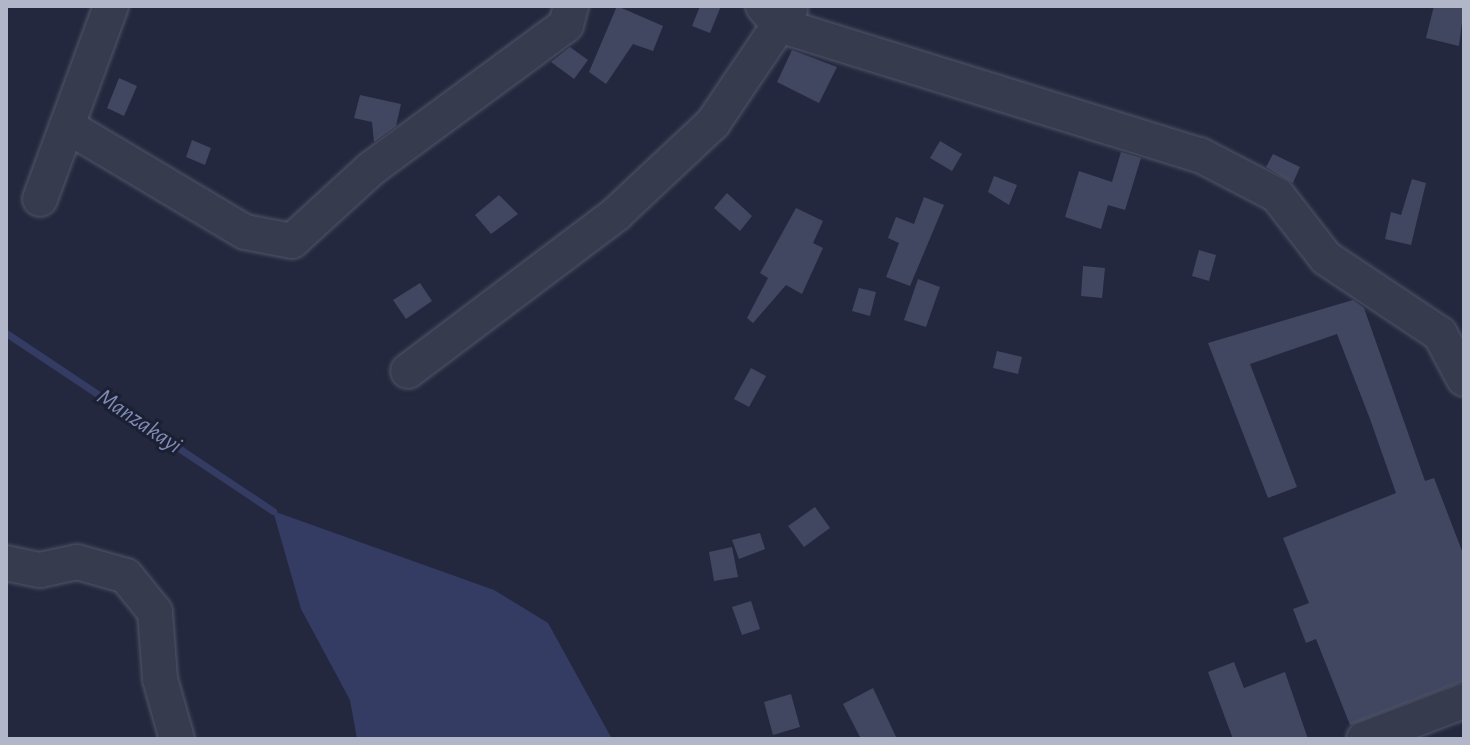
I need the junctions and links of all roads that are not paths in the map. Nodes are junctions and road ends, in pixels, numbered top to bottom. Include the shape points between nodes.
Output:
1 (111, 6) edge
2 (571, 6) edge
3 (778, 12) edge
4 (67, 126) junction
5 (40, 199) dead end
6 (408, 371) dead end
7 (1464, 379) edge
8 (6, 563) edge
9 (1464, 701) edge
10 (177, 739) edge
11 (1364, 739) edge

1 - 4 street
2 - 4 street via 566,25 372,168 292,241 245,232
3 - 6 street via 713,123 616,214
3 - 7 street via 1200,155 1264,189 1326,258 1440,334
4 - 5 street
8 - 10 street via 40,570 77,562 126,576 155,612 160,679
9 - 11 street

